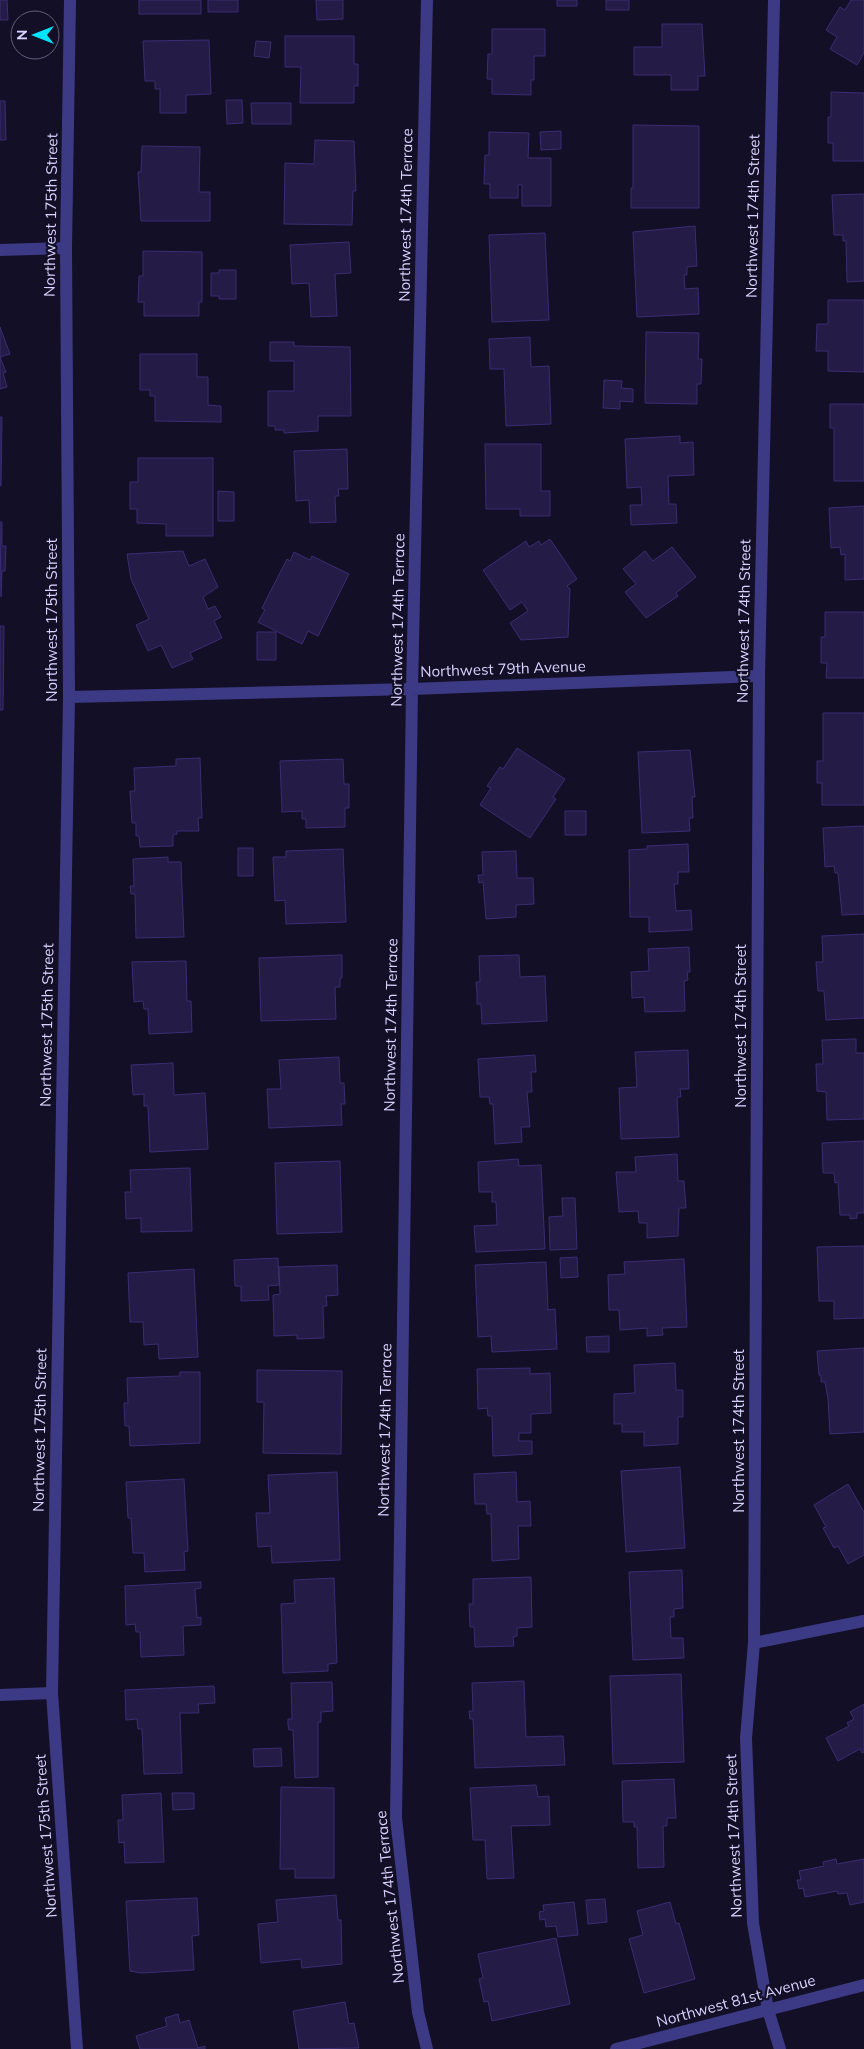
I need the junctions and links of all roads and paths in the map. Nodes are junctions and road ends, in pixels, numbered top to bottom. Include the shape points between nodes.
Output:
1 (70, 0) edge
2 (427, 0) edge
3 (774, 0) edge
4 (66, 248) junction
5 (0, 250) edge
6 (759, 676) junction
7 (412, 689) junction
8 (69, 697) junction
9 (864, 1621) edge
10 (754, 1642) junction
11 (52, 1693) junction
12 (0, 1695) edge
13 (864, 1985) edge
14 (768, 2010) junction
15 (77, 2049) edge
16 (427, 2049) edge
17 (616, 2049) edge
18 (780, 2049) edge

1 - 4 street, Northwest 175th Street
2 - 7 street, Northwest 174th Terrace
3 - 6 street, Northwest 174th Street
4 - 5 street
4 - 8 street, Northwest 175th Street
6 - 7 street, Northwest 79th Avenue
6 - 10 street, Northwest 174th Street
7 - 8 street, Northwest 79th Avenue
7 - 16 street, Northwest 174th Terrace via 396,1818 418,2012
8 - 11 street, Northwest 175th Street
9 - 10 street
10 - 14 street, Northwest 174th Street via 746,1738 753,1923
11 - 12 street
11 - 15 street, Northwest 175th Street
13 - 14 street, Northwest 81st Avenue
14 - 17 street, Northwest 81st Avenue
14 - 18 street, Northwest 174th Street

